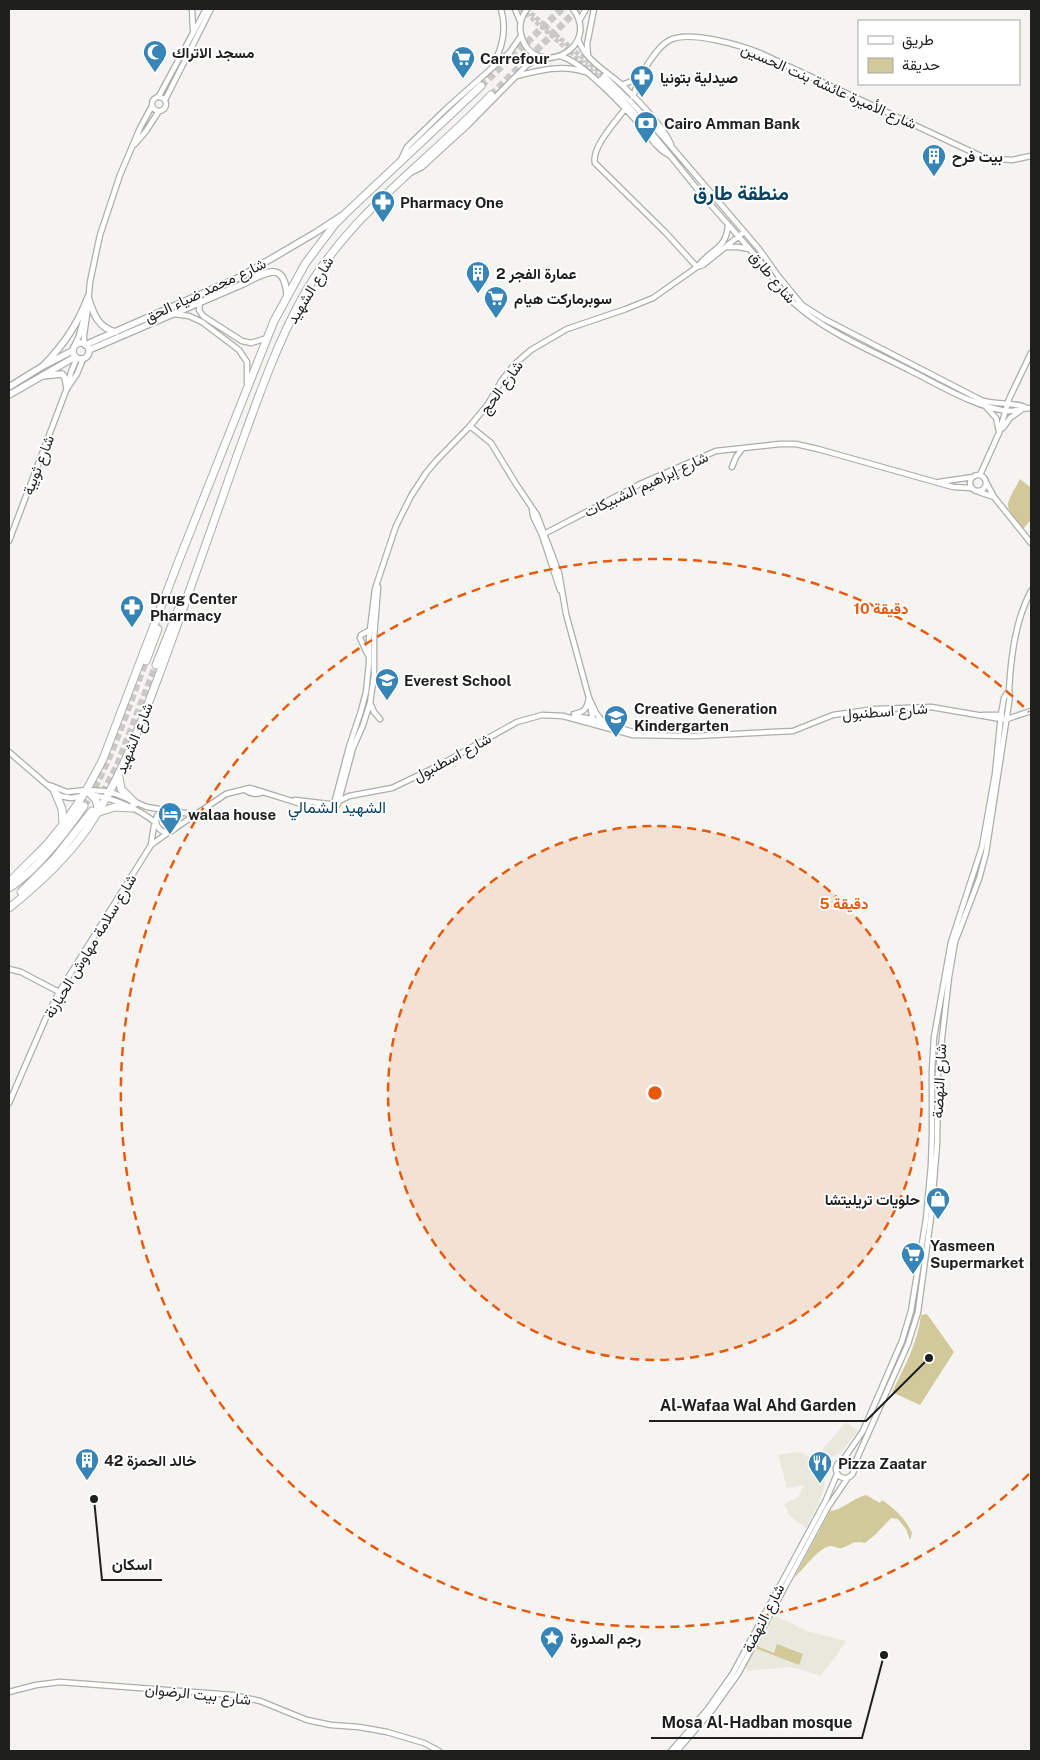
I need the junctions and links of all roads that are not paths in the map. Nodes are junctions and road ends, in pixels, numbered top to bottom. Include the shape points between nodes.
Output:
1 (192, 9) edge
2 (209, 9) edge
3 (501, 9) edge
4 (515, 9) edge
5 (527, 9) edge
6 (573, 9) edge
7 (586, 9) edge
8 (594, 9) edge
9 (579, 21) junction
10 (520, 22) junction
11 (193, 32) junction
12 (521, 36) junction
13 (578, 39) junction
14 (560, 56) junction
15 (541, 57) junction
16 (590, 59) junction
17 (583, 64) junction
18 (492, 68) junction
19 (587, 73) junction
20 (516, 77) junction
21 (639, 78) junction
22 (622, 85) junction
23 (481, 86) tunnel mouth
24 (491, 95) tunnel mouth
25 (159, 96) junction
26 (633, 97) junction
27 (165, 100) junction
28 (152, 106) junction
29 (625, 109) junction
30 (158, 111) junction
31 (134, 145) junction
32 (673, 150) junction
33 (670, 155) junction
34 (1031, 156) edge
35 (400, 162) junction
36 (408, 173) junction
37 (347, 212) junction
38 (728, 223) junction
39 (744, 232) junction
40 (739, 236) junction
41 (726, 247) junction
42 (750, 250) junction
43 (697, 267) junction
44 (240, 277) junction
45 (243, 284) junction
46 (287, 295) junction
47 (88, 297) junction
48 (200, 303) junction
49 (87, 307) junction
50 (170, 314) junction
51 (117, 334) junction
52 (267, 338) junction
53 (86, 346) junction
54 (1031, 353) edge
55 (76, 354) junction
56 (43, 366) junction
57 (40, 376) junction
58 (9, 387) edge
59 (67, 388) junction
60 (247, 390) junction
61 (9, 395) edge
62 (984, 405) junction
63 (1007, 408) junction
64 (1026, 409) edge
65 (470, 426) junction
66 (999, 434) junction
67 (742, 448) junction
68 (732, 467) dead end
69 (980, 475) junction
70 (973, 477) junction
71 (933, 481) junction
72 (986, 482) junction
73 (972, 488) junction
74 (977, 491) junction
75 (994, 497) junction
76 (198, 513) junction
77 (542, 532) junction
78 (208, 537) junction
79 (9, 542) edge
80 (1031, 543) edge
81 (377, 583) junction
82 (1031, 591) edge
83 (370, 630) junction
84 (369, 658) junction
85 (146, 661) tunnel mouth
86 (156, 665) tunnel mouth
87 (589, 698) junction
88 (370, 703) junction
89 (1031, 711) edge
90 (563, 716) junction
91 (1006, 717) junction
92 (380, 719) dead end
93 (592, 719) junction
94 (604, 723) junction
95 (597, 725) junction
96 (640, 734) junction
97 (9, 752) edge
98 (119, 775) junction
99 (46, 785) junction
100 (55, 792) junction
101 (85, 793) junction
102 (93, 796) junction
103 (108, 796) junction
104 (336, 804) junction
105 (134, 805) junction
106 (84, 806) tunnel mouth
107 (165, 810) junction
108 (95, 811) junction
109 (173, 811) junction
110 (196, 814) junction
111 (156, 823) junction
112 (63, 824) junction
113 (174, 829) junction
114 (169, 832) junction
115 (151, 845) junction
116 (9, 882) edge
117 (9, 888) edge
118 (9, 907) edge
119 (9, 969) edge
120 (59, 992) junction
121 (9, 1103) edge
122 (843, 1460) junction
123 (854, 1465) junction
124 (837, 1474) junction
125 (847, 1479) junction
126 (9, 1692) edge
127 (439, 1751) edge
128 (671, 1751) edge
129 (677, 1751) edge

1 - 11 street
2 - 11 street
2 - 27 street
3 - 18 street via 503,40
4 - 10 street
5 - 10 street
6 - 9 street
7 - 9 street
8 - 16 street via 586,46
9 - 13 street
10 - 12 street
11 - 25 street
12 - 15 street via 529,49
12 - 18 street via 514,48
13 - 14 street
13 - 16 street
14 - 15 street
14 - 17 street
15 - 20 street via 527,64
16 - 17 street
16 - 22 street
17 - 19 street
18 - 35 street via 407,147
19 - 20 street via 560,68
19 - 29 street
20 - 36 street via 419,169
21 - 22 street
21 - 26 street, شارع الأميرة عائشة بنت الحسين
21 - 34 street, شارع الأميرة عائشة بنت الحسين via 660,47 670,39 684,36 716,40 774,59 985,158 1012,160
22 - 26 street
23 - 35 highway, شارع الشهيد
24 - 36 highway, شارع الشهيد
25 - 27 street
25 - 28 street via 152,100
26 - 32 street via 666,136
27 - 30 street via 166,107
28 - 30 street
28 - 31 street
29 - 33 street via 660,149
29 - 43 street via 602,140 594,156 595,163
30 - 31 street
31 - 47 street via 107,211
32 - 33 street, شارع طارق via 632,103 603,77
32 - 39 street, شارع طارق
33 - 38 street, شارع طارق
35 - 37 highway, شارع الشهيد
36 - 78 highway, شارع الشهيد via 347,233 301,299 254,408
37 - 44 main road, شارع محمد ضياء الحق
37 - 46 highway, شارع الشهيد via 305,264
38 - 40 street, شارع طارق
38 - 43 street, شارع الحج via 723,243
39 - 40 street, شارع الحج
39 - 63 street, شارع طارق via 802,305 944,382 981,400
40 - 41 street, شارع الحج
40 - 42 street, شارع طارق
41 - 42 street
41 - 43 street, شارع الحج
42 - 62 street, شارع طارق via 785,294 822,324
43 - 65 street, شارع الحج via 653,298 568,329 531,350 509,372
44 - 45 main road
44 - 51 main road, شارع محمد ضياء الحق
45 - 46 main road, شارع محمد ضياء الحق via 272,271 284,279
45 - 48 main road, شارع محمد ضياء الحق
46 - 52 highway, شارع الشهيد
47 - 49 street
47 - 51 main road via 98,322
47 - 56 main road via 69,335
48 - 50 main road, شارع محمد ضياء الحق
48 - 52 street via 202,316 242,341 251,343
49 - 53 street
49 - 55 street, شارع ثويبة
50 - 51 main road, شارع محمد ضياء الحق
50 - 60 street via 194,318 239,350 247,362
51 - 53 main road, شارع محمد ضياء الحق
52 - 60 highway, شارع الشهيد
53 - 55 main road, شارع محمد ضياء الحق via 80,343
53 - 55 main road via 87,356
54 - 63 street
55 - 56 main road
55 - 57 main road
55 - 59 street, شارع ثويبة via 77,374
56 - 58 main road
57 - 59 main road via 62,374
57 - 61 main road
59 - 79 street, شارع ثويبة
60 - 76 highway, شارع الشهيد
62 - 63 street, شارع طارق
62 - 66 street via 996,418
63 - 64 street, شارع طارق via 1022,406
63 - 66 street
64 - 66 street via 1010,418
65 - 77 street via 491,443 532,509
65 - 81 street, شارع الحج via 436,461 411,496
66 - 69 street
67 - 68 street
67 - 71 street, شارع إبراهيم الشبيكات via 796,444
67 - 77 street, شارع إبراهيم الشبيكات via 716,451
69 - 70 street
69 - 72 street
70 - 71 street, شارع إبراهيم الشبيكات
70 - 73 street via 970,482
71 - 73 street, شارع إبراهيم الشبيكات
72 - 74 street via 983,489
72 - 75 street
73 - 74 street
74 - 75 street
75 - 80 street
76 - 85 highway, شارع الشهيد via 199,521
76 - 101 highway, شارع الشهيد via 111,740
77 - 87 street via 565,602
78 - 86 highway, شارع الشهيد
78 - 98 highway, شارع الشهيد
81 - 83 street, شارع الحج
81 - 88 street, شارع الحج
82 - 91 street, شارع النهضة via 1014,641 1008,690 1004,698
83 - 84 street, شارع الحج
83 - 84 street via 360,637
84 - 104 street, شارع الحج via 364,702 348,747
87 - 90 street via 584,711
87 - 93 street
87 - 94 street
88 - 92 street
88 - 104 street, شارع الحج
89 - 91 street, شارع اسطنبول
90 - 93 street, شارع اسطنبول
90 - 95 street, شارع اسطنبول
90 - 104 street, شارع اسطنبول via 542,715 518,722 392,788 353,795
91 - 96 street, شارع اسطنبول via 932,707 833,715 793,731 694,736
91 - 122 street, شارع النهضة via 982,846 951,942 934,1037 931,1165 911,1311 902,1341 863,1431
91 - 123 street, شارع النهضة via 986,853 955,942 949,977 938,1073 931,1217 918,1312 908,1344
93 - 94 street, شارع اسطنبول
93 - 95 street
94 - 96 street, شارع اسطنبول
95 - 96 street, شارع اسطنبول via 623,733
97 - 99 street
98 - 103 highway, شارع الشهيد
98 - 105 highway via 121,789
99 - 100 street
99 - 101 street via 67,792
100 - 101 street via 71,798
100 - 112 highway via 62,809
101 - 102 highway
101 - 103 street
101 - 112 highway, شارع الشهيد
102 - 103 street
102 - 108 highway
103 - 105 street
103 - 108 highway, شارع الشهيد
104 - 110 street, شارع اسطنبول via 311,807 252,788 226,794
105 - 107 street
105 - 108 highway
105 - 111 street
106 - 117 highway via 36,864
107 - 109 street
107 - 111 street via 158,814
108 - 118 highway, شارع الشهيد via 76,844 51,871
109 - 110 street
109 - 113 street via 178,821
110 - 113 street, شارع اسطنبول
111 - 114 street via 162,831
111 - 115 street, شارع سلامة مهاوش الحبارنة
112 - 116 highway, شارع الشهيد
113 - 114 street
114 - 115 street, شارع سلامة مهاوش الحبارنة
115 - 120 street, شارع سلامة مهاوش الحبارنة
119 - 120 street
120 - 121 street, شارع سلامة مهاوش الحبارنة
122 - 123 street
122 - 124 street via 836,1466
123 - 125 street via 854,1472
124 - 125 street
124 - 128 street, شارع النهضة via 817,1518 733,1673 707,1710
125 - 129 street, شارع النهضة via 828,1507 738,1674
126 - 127 street, شارع بيت الرضوان via 60,1682 233,1695 260,1701 307,1720 387,1732

